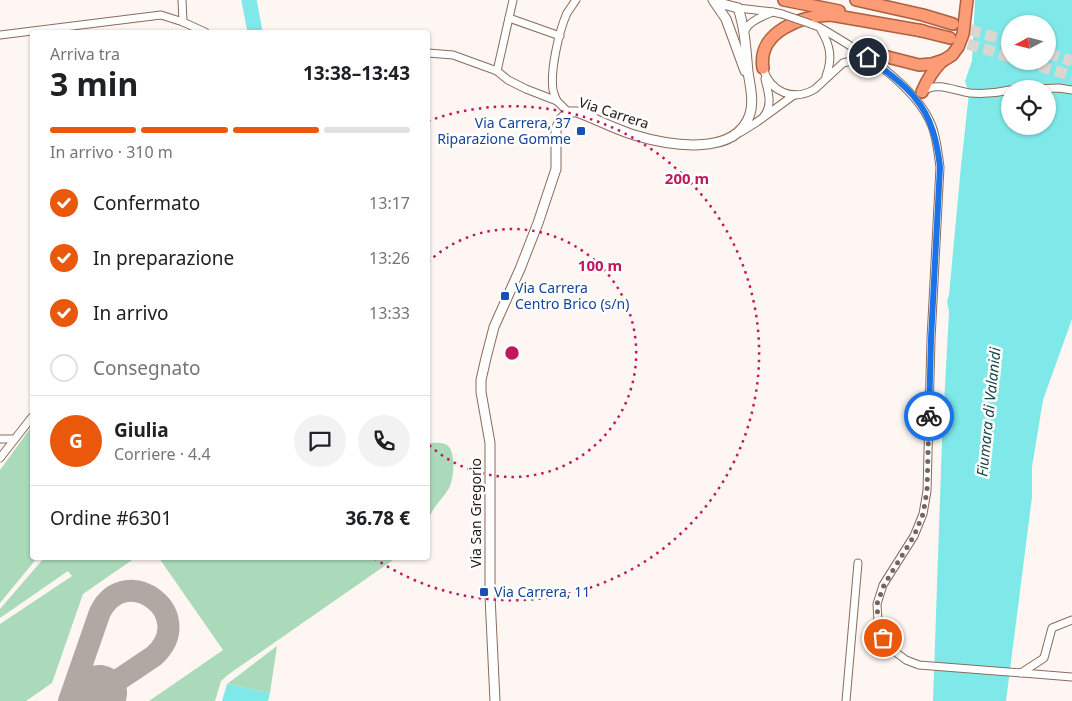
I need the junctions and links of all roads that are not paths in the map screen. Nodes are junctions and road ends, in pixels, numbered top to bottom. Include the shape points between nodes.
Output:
1 (182, 0) edge
2 (513, 0) edge
3 (576, 0) edge
4 (784, 0) edge
5 (856, 0) edge
6 (886, 0) edge
7 (967, 0) edge
8 (714, 1) edge
9 (738, 8) junction
10 (773, 12) junction
11 (923, 14) junction
12 (509, 18) junction
13 (726, 19) junction
14 (183, 22) junction
15 (953, 24) tunnel mouth
16 (815, 25) junction
17 (40, 30) edge
18 (201, 30) edge
19 (30, 31) edge
20 (923, 31) junction
21 (744, 33) junction
22 (0, 35) edge
23 (560, 36) junction
24 (950, 38) tunnel mouth
25 (856, 49) junction
26 (430, 53) edge
27 (868, 57) junction
28 (944, 60) junction
29 (763, 68) junction
30 (498, 71) junction
31 (823, 81) junction
32 (750, 85) junction
33 (1056, 88) edge
34 (1072, 90) edge
35 (1001, 92) edge
36 (918, 94) junction
37 (794, 95) junction
38 (557, 101) junction
39 (568, 112) junction
40 (757, 122) junction
41 (740, 132) junction
42 (494, 327) joint
43 (30, 419) edge
44 (0, 439) edge
45 (14, 439) junction
46 (0, 458) edge
47 (858, 563) dead end
48 (1072, 620) edge
49 (1020, 673) junction
50 (1072, 677) edge
51 (495, 701) edge
52 (846, 701) edge

1 - 14 street
2 - 12 street
3 - 23 street via 567,14
4 - 20 highway
5 - 11 highway
6 - 11 highway
7 - 28 highway via 963,34 958,47
8 - 9 street
8 - 13 street
9 - 10 street
9 - 13 street via 729,12
9 - 21 street
10 - 16 street, bridge
10 - 21 street via 748,25
11 - 15 highway
12 - 23 street
12 - 30 street
13 - 32 street
14 - 17 street via 161,15
14 - 18 street
16 - 25 street
16 - 31 street via 830,46 829,66
19 - 22 street
20 - 24 highway
20 - 29 highway via 830,15 806,18 771,38 764,50
21 - 32 street
23 - 38 street via 553,83
25 - 27 street
25 - 28 highway via 920,65
26 - 30 street via 453,55
27 - 31 street via 843,63
27 - 36 street
28 - 36 highway
29 - 37 street via 774,87
29 - 40 street via 770,103 767,112
30 - 38 street via 508,80
31 - 37 street via 810,92
32 - 41 street via 750,114
33 - 34 street
35 - 36 street via 969,93 941,86 927,88
36 - 49 street via 932,125 940,167 927,491 923,514 914,536 884,585 877,604 878,622 883,638 906,660 926,666
37 - 40 street
38 - 39 street
39 - 41 street, Via Carrera via 577,112 632,134 682,145 717,142
39 - 42 street, Via Carrera via 556,130 556,169 538,223
40 - 41 street
42 - 51 street, Via San Gregorio via 481,392 490,443 490,596
43 - 45 street
44 - 45 street
45 - 46 street
47 - 52 street
48 - 49 street via 1052,628 1044,658
49 - 50 street

